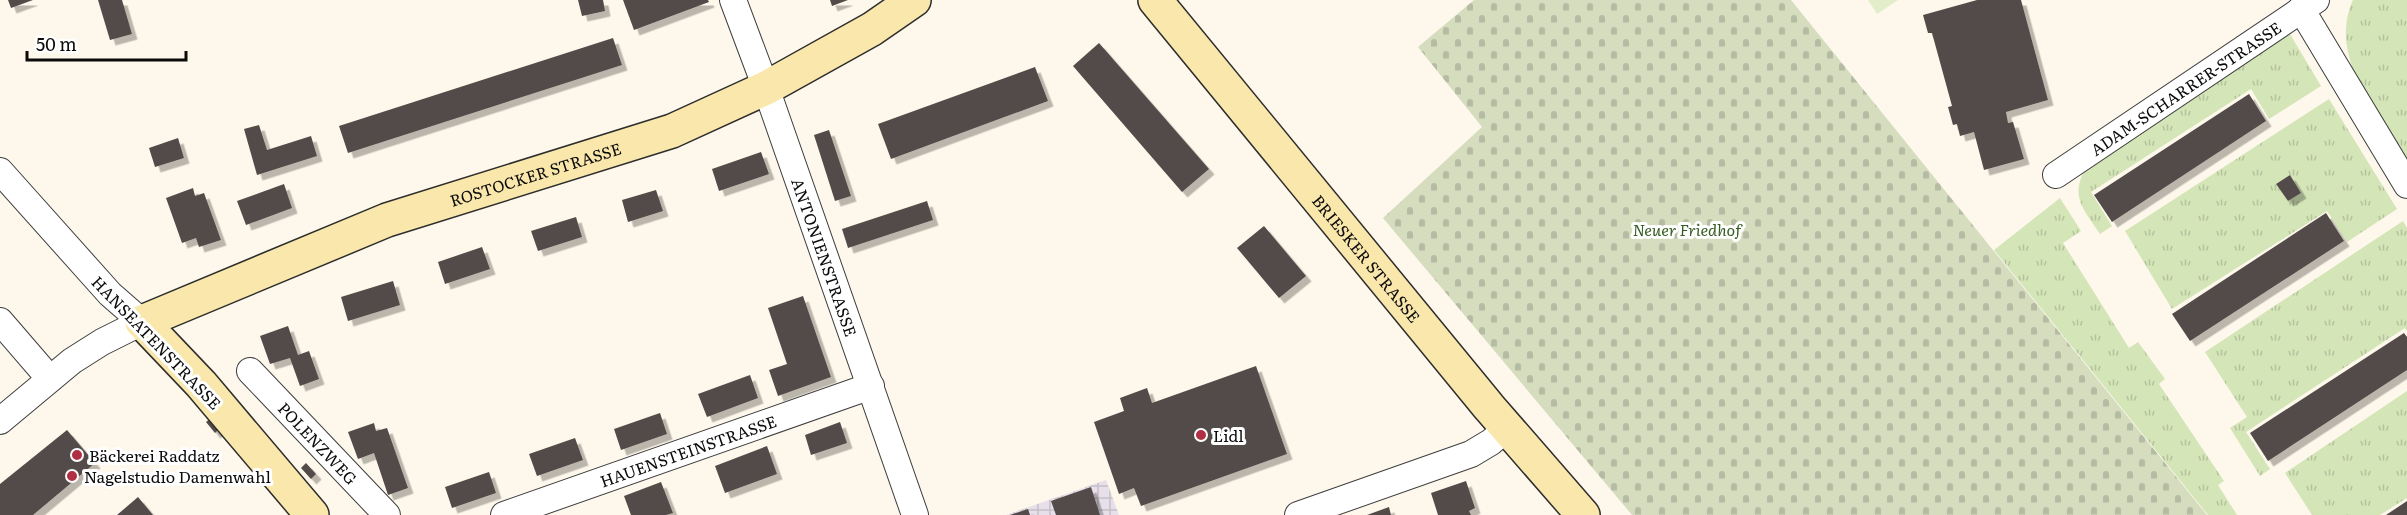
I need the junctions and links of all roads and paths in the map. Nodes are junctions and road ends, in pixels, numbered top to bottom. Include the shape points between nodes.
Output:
1 (733, 0) edge
2 (914, 0) edge
3 (1155, 0) edge
4 (2308, 5) edge
5 (766, 88) junction
6 (0, 171) edge
7 (2056, 175) dead end
8 (2407, 185) edge
9 (0, 321) edge
10 (142, 322) junction
11 (250, 371) dead end
12 (50, 379) junction
13 (871, 386) junction
14 (0, 421) edge
15 (1507, 428) junction
16 (312, 515) edge
17 (387, 515) edge
18 (504, 515) edge
19 (915, 515) edge
20 (1298, 515) edge
21 (1583, 515) edge

1 - 5 street, ANTONIENSTRASSE
2 - 5 street, ROSTOCKER STRASSE via 872,29
3 - 15 street, BRIESKER STRASSE
4 - 7 street, ADAM-SCHARRER-STRASSE
4 - 8 street
5 - 10 street, ROSTOCKER STRASSE via 672,131 387,220
5 - 13 street, ANTONIENSTRASSE
6 - 10 street, HANSEATENSTRASSE via 110,294
9 - 12 street
10 - 12 street via 102,342
10 - 16 street, HANSEATENSTRASSE via 201,384
11 - 17 street, POLENZWEG
12 - 14 street
13 - 18 street, HAUENSTEINSTRASSE
13 - 19 street, ANTONIENSTRASSE
15 - 20 street via 1471,454
15 - 21 street, BRIESKER STRASSE

